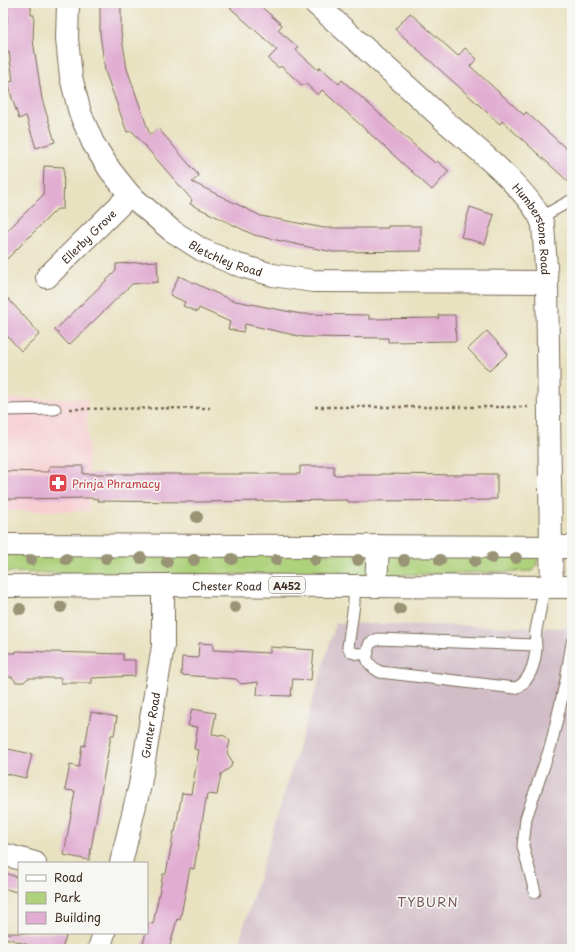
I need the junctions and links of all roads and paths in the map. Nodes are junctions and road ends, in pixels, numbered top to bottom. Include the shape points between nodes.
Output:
1 (68, 3) edge
2 (315, 3) edge
3 (130, 195) junction
4 (572, 200) edge
5 (541, 217) junction
6 (47, 277) dead end
7 (547, 282) junction
8 (315, 407) dead end
9 (548, 407) junction
10 (210, 408) dead end
11 (3, 410) edge
12 (55, 410) joint
13 (3, 545) edge
14 (378, 546) junction
15 (562, 546) edge
16 (163, 585) junction
17 (3, 586) edge
18 (354, 586) junction
19 (376, 586) junction
20 (556, 587) edge
21 (572, 643) edge
22 (536, 645) junction
23 (368, 653) junction
24 (3, 854) edge
25 (31, 862) edge
26 (121, 862) edge
27 (535, 892) dead end
28 (104, 934) edge
29 (99, 949) edge

1 - 3 main road, Bletchley Road via 67,39 71,77 80,113 93,143
2 - 5 main road, Humberstone Road via 499,170 530,201
3 - 6 main road, Ellerby Grove
3 - 7 main road, Bletchley Road via 171,230 202,250 273,275 313,281
4 - 5 lane
5 - 7 main road, Humberstone Road
7 - 9 main road, Humberstone Road
8 - 9 path
9 - 15 main road, Humberstone Road
10 - 12 path
11 - 12 lane
13 - 14 main road
14 - 15 main road
14 - 19 main road
15 - 20 main road, Humberstone Road
16 - 17 main road, Chester Road / A452
16 - 18 main road, Chester Road / A452
16 - 26 main road, Gunter Road via 163,646 140,785
18 - 19 main road, Chester Road / A452
18 - 23 lane via 348,647 351,652
19 - 20 main road, Chester Road / A452
20 - 22 lane via 536,633
21 - 27 lane via 551,745 526,818 523,846
22 - 23 lane via 378,639 370,643
22 - 23 lane via 535,658 526,681 514,688 380,672 372,668 367,661
24 - 25 main road
28 - 29 main road

